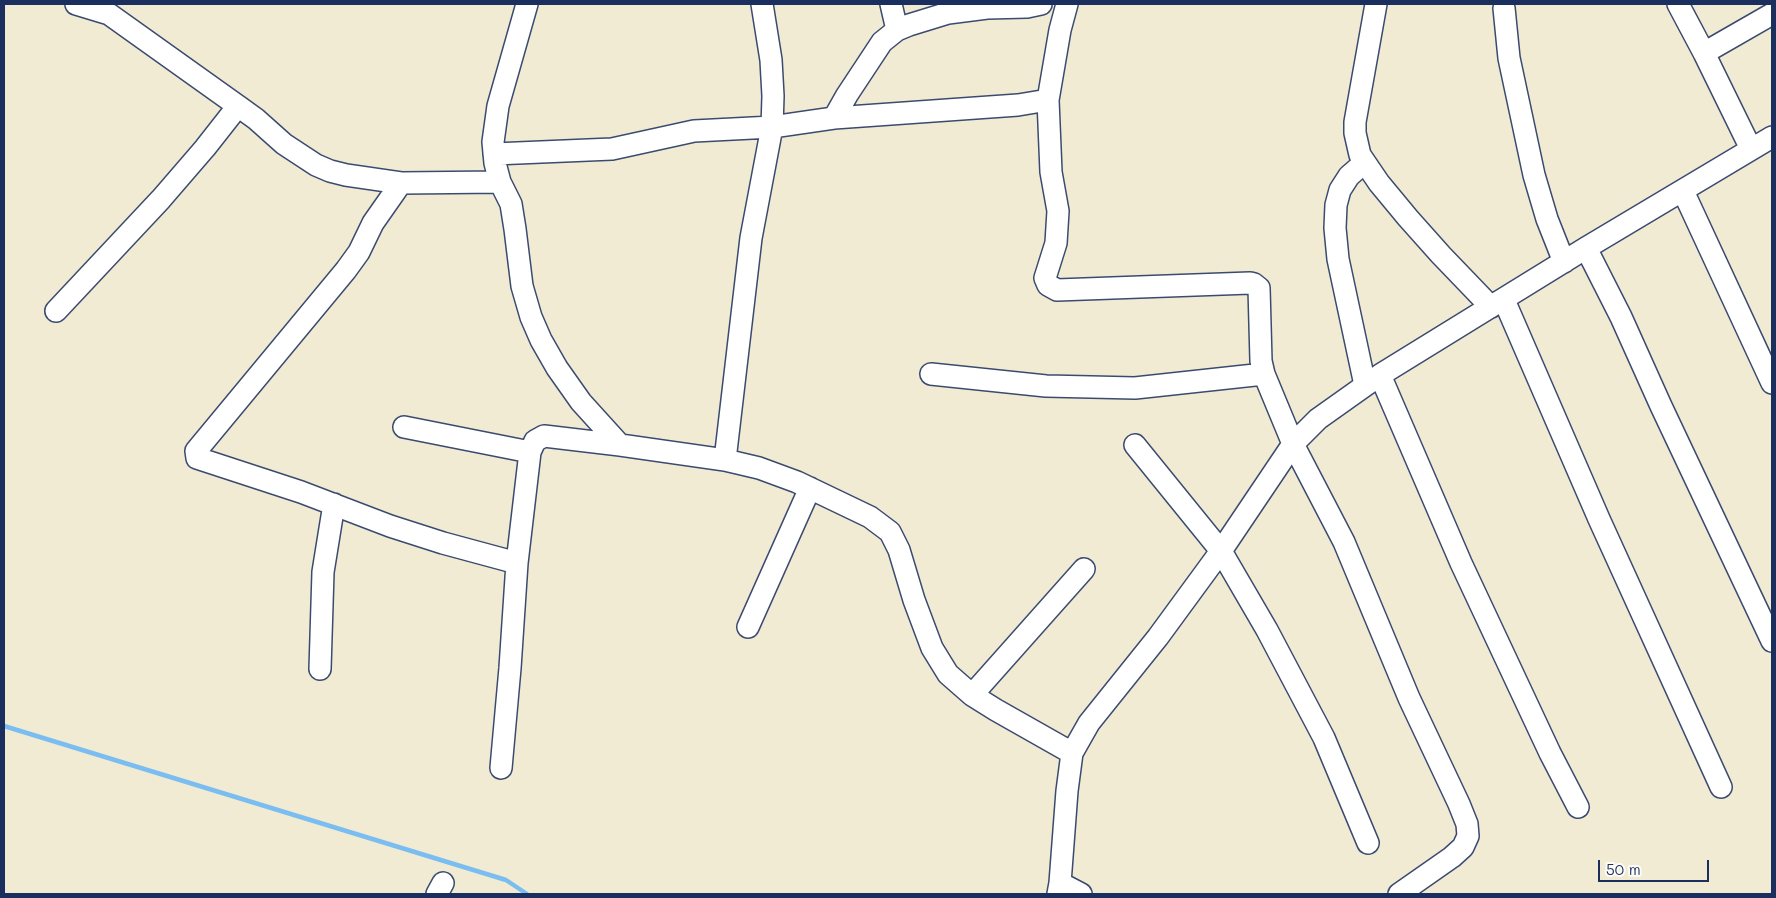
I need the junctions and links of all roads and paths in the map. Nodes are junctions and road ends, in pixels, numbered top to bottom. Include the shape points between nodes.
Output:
1 (76, 4) edge
2 (527, 4) edge
3 (762, 4) edge
4 (891, 4) edge
5 (1041, 4) edge
6 (1067, 4) edge
7 (1376, 4) edge
8 (1678, 4) edge
9 (1504, 8) dead end
10 (113, 9) edge
11 (1772, 14) edge
12 (897, 30) junction
13 (1704, 53) junction
14 (1048, 100) junction
15 (238, 106) junction
16 (834, 118) junction
17 (772, 127) junction
18 (1766, 143) edge
19 (494, 154) junction
20 (1364, 163) junction
21 (500, 182) junction
22 (401, 183) junction
23 (1682, 191) junction
24 (1586, 248) junction
25 (1564, 262) junction
26 (1498, 303) junction
27 (56, 312) dead end
28 (931, 374) dead end
29 (1264, 374) junction
30 (1373, 380) junction
31 (1772, 383) edge
32 (404, 427) dead end
33 (1293, 444) junction
34 (620, 445) junction
35 (1135, 445) dead end
36 (530, 452) junction
37 (725, 460) junction
38 (810, 488) junction
39 (334, 504) junction
40 (1221, 552) junction
41 (517, 564) junction
42 (1084, 569) dead end
43 (748, 627) dead end
44 (1772, 641) edge
45 (320, 669) dead end
46 (972, 695) junction
47 (1072, 753) junction
48 (502, 768) dead end
49 (1721, 787) dead end
50 (1578, 807) dead end
51 (1368, 843) dead end
52 (1059, 889) edge
53 (1081, 894) edge
54 (1399, 894) edge

1 - 10 street
2 - 19 street via 498,106
3 - 17 street via 771,60
4 - 12 street
5 - 12 street via 948,14
6 - 14 street
7 - 20 street via 1354,122 1357,146
8 - 13 street
9 - 25 street via 1509,58 1534,175
10 - 15 street
11 - 13 street
12 - 16 street via 882,42
13 - 18 street
14 - 16 street
14 - 29 street via 1051,172 1058,211 1056,243 1045,278 1048,285 1057,290 1254,284 1259,288
15 - 22 street via 284,144 323,168 346,176
15 - 27 street via 160,199
16 - 17 street
17 - 19 street via 694,131 612,149
17 - 37 street via 750,238
18 - 23 street
19 - 21 street
20 - 26 street via 1441,255
20 - 30 street via 1348,176 1340,190 1335,228 1338,259
21 - 22 street
21 - 34 street via 511,204 522,286 541,340 581,402
22 - 39 street via 346,270 196,454 199,460
23 - 24 street
23 - 31 street
24 - 25 street
24 - 44 street
25 - 26 street
26 - 30 street
26 - 49 street
28 - 29 street via 1046,386 1135,388
29 - 33 street
30 - 33 street via 1318,419
30 - 50 street
32 - 36 street
33 - 40 street
33 - 54 street via 1344,542 1409,698 1467,824 1468,836 1463,847
34 - 36 street via 544,436 535,441
34 - 37 street
35 - 40 street
36 - 41 street
37 - 38 street via 759,468
38 - 43 street
38 - 46 street via 870,517 890,532 932,648 948,674
39 - 41 street via 434,540
39 - 45 street via 323,572
40 - 47 street via 1089,723
40 - 51 street via 1324,738
41 - 48 street
42 - 46 street
46 - 47 street
47 - 52 street
52 - 53 street

